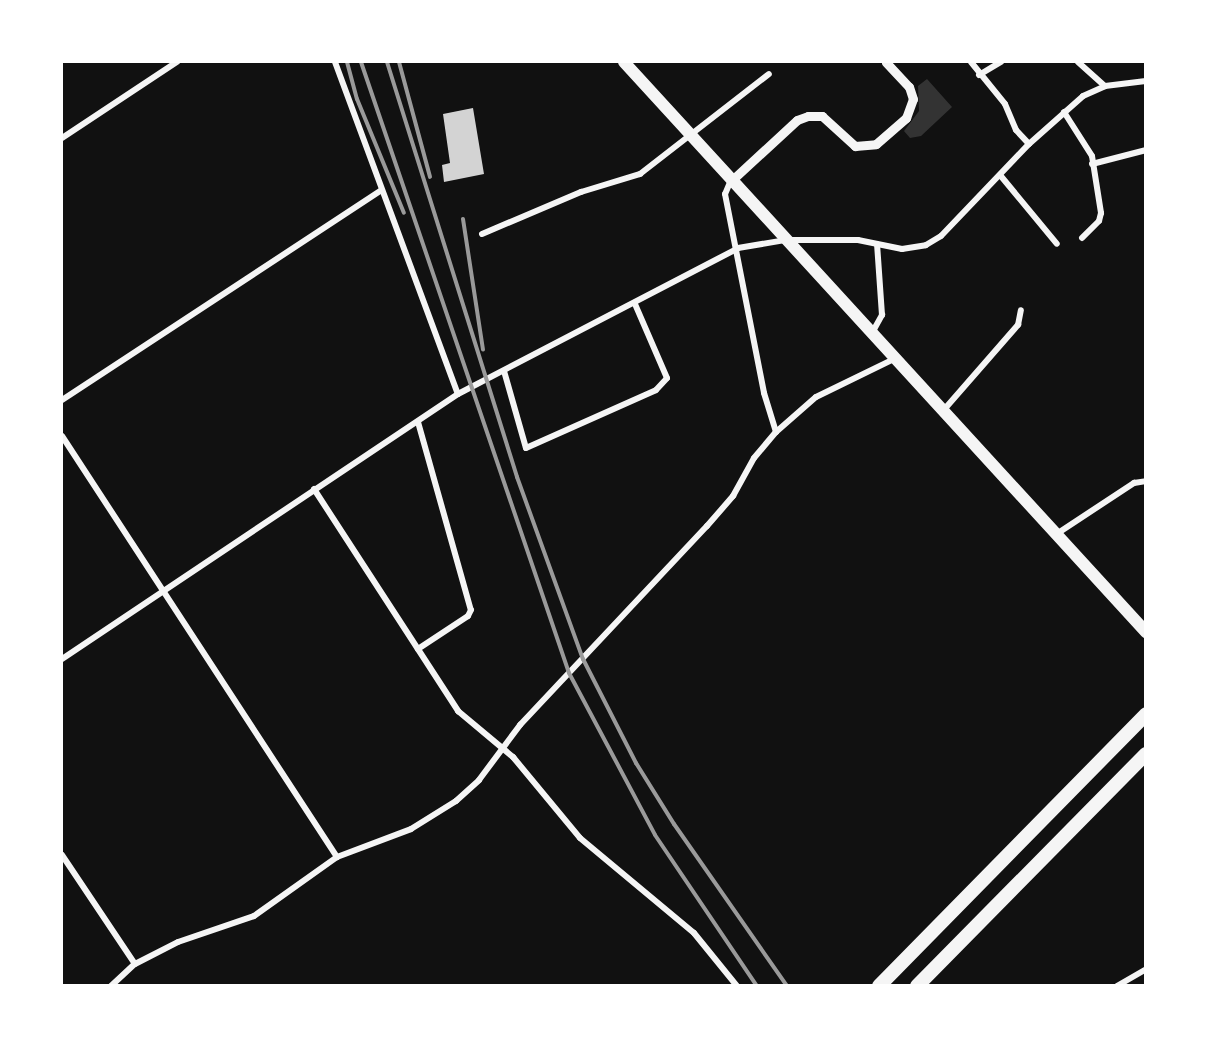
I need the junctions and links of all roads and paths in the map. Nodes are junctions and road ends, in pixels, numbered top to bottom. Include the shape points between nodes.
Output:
1 (177, 62) edge
2 (334, 62) edge
3 (624, 62) edge
4 (886, 62) edge
5 (971, 62) edge
6 (1001, 62) edge
7 (1078, 62) edge
8 (769, 74) dead end
9 (978, 75) junction
10 (1146, 81) edge
11 (1105, 86) junction
12 (1064, 112) junction
13 (690, 136) junction
14 (62, 138) edge
15 (1029, 144) junction
16 (1146, 150) edge
17 (1092, 164) junction
18 (1000, 175) junction
19 (732, 180) junction
20 (380, 191) junction
21 (482, 234) dead end
22 (1082, 238) dead end
23 (786, 240) junction
24 (876, 244) junction
25 (1057, 244) dead end
26 (738, 248) junction
27 (635, 304) junction
28 (1021, 310) dead end
29 (871, 336) junction
30 (894, 359) junction
31 (504, 371) junction
32 (458, 394) junction
33 (62, 400) edge
34 (942, 413) junction
35 (418, 422) junction
36 (776, 432) junction
37 (62, 436) edge
38 (1146, 481) edge
39 (314, 489) junction
40 (1055, 535) junction
41 (162, 592) junction
42 (1141, 619) edge
43 (1146, 632) edge
44 (418, 649) junction
45 (62, 658) edge
46 (1146, 714) edge
47 (503, 749) junction
48 (1146, 754) edge
49 (62, 855) edge
50 (337, 857) junction
51 (135, 964) junction
52 (1146, 969) edge
53 (111, 986) edge
54 (737, 986) edge
55 (879, 986) edge
56 (917, 986) edge
57 (1117, 986) edge

1 - 14 street
2 - 20 street
3 - 13 main road
4 - 19 street via 909,87 913,99 906,118 876,144 855,146 822,116 808,116 797,120
5 - 9 street
6 - 9 street
7 - 11 street
8 - 13 street
9 - 15 street via 1005,104 1016,130
10 - 11 street
11 - 12 street via 1091,90
12 - 15 street
12 - 17 street via 1092,156
13 - 19 main road
13 - 21 street via 633,178 580,192
15 - 18 street
16 - 17 street
17 - 22 street via 1101,213 1099,221
18 - 24 street via 941,236 926,245 902,249
18 - 25 street
19 - 23 main road
19 - 26 street via 724,194
20 - 32 street
20 - 33 street
23 - 24 street via 858,240
23 - 26 street
23 - 29 main road
24 - 29 street via 882,315
26 - 27 street
26 - 36 street via 764,393
27 - 31 street
27 - 31 street via 667,378 656,390 526,448
28 - 34 street via 1018,325
29 - 30 main road
30 - 34 main road
30 - 36 street via 816,397
31 - 32 street
32 - 35 street
34 - 40 main road
35 - 39 street
35 - 44 street via 471,610
36 - 47 street via 720,511 520,725
37 - 41 street
38 - 40 street via 1134,483
39 - 41 street
39 - 44 street
40 - 42 main road
41 - 45 street
41 - 50 street
42 - 43 main road
44 - 47 street via 458,711
46 - 55 highway
47 - 50 street via 456,801 411,829
47 - 54 street via 580,838 636,889 694,933
48 - 56 highway
49 - 51 street
50 - 51 street via 254,916 178,942
51 - 53 street
52 - 57 street

